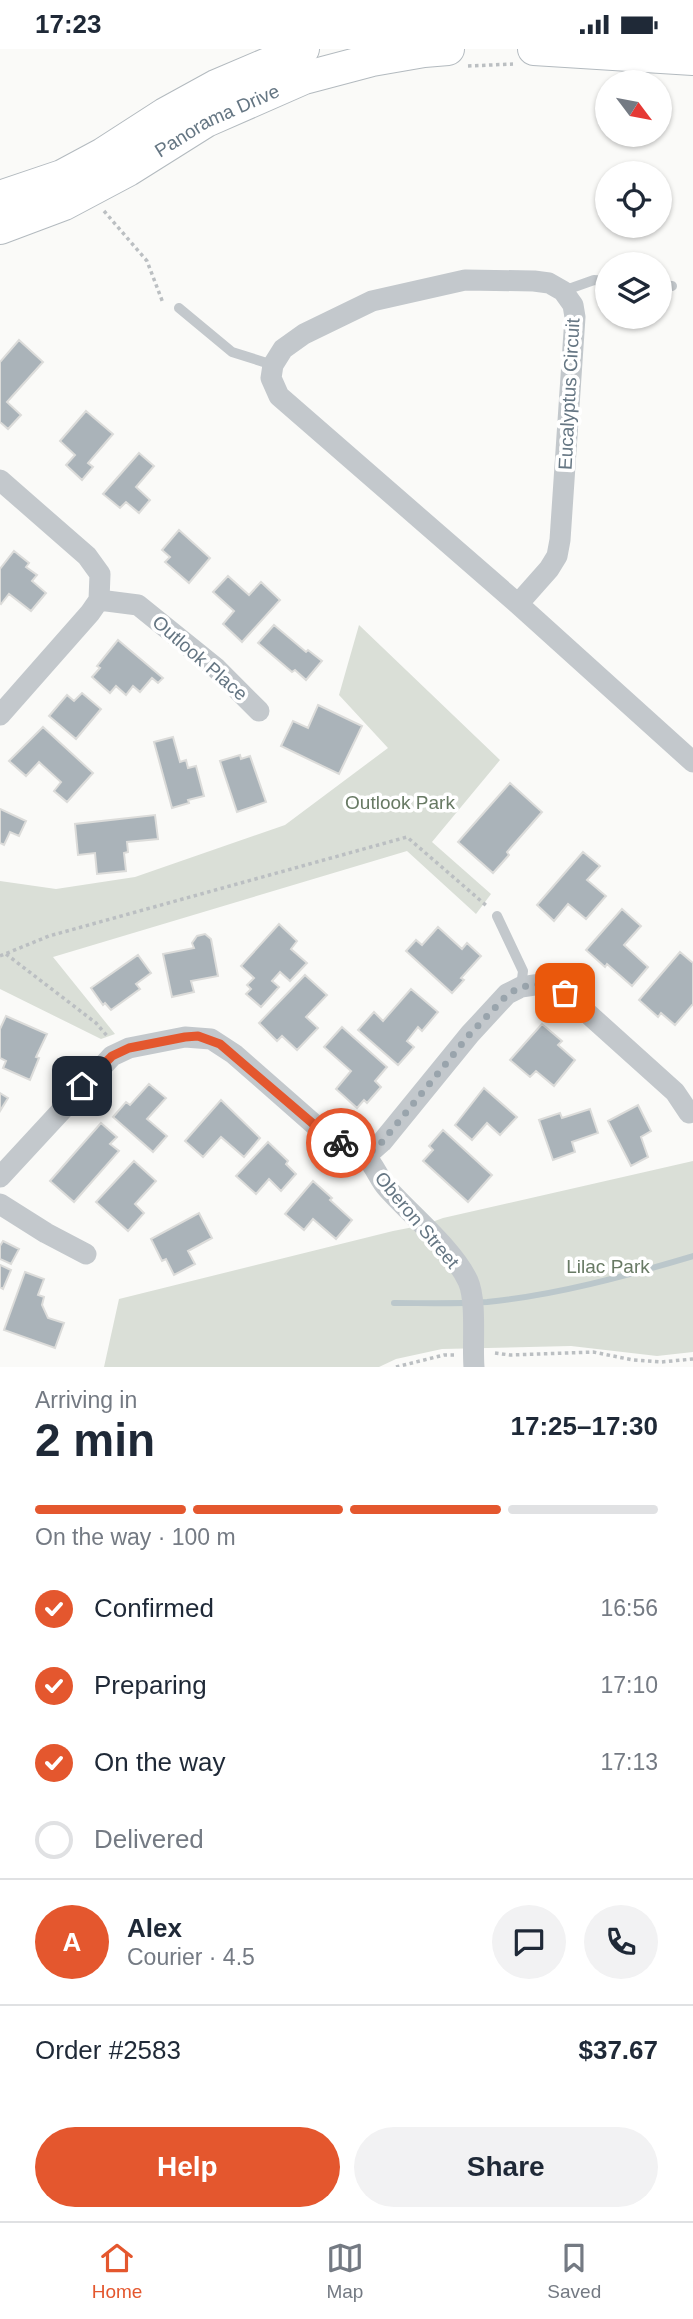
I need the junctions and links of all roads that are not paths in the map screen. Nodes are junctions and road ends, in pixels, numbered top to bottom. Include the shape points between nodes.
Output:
1 (303, 49) edge
2 (524, 57) edge
3 (456, 58) edge
4 (693, 59) edge
5 (0, 197) edge
6 (0, 228) edge
7 (595, 280) edge
8 (563, 291) junction
9 (179, 308) dead end
10 (273, 365) junction
11 (0, 479) edge
12 (99, 600) junction
13 (518, 604) junction
14 (259, 711) dead end
15 (0, 715) edge
16 (693, 762) edge
17 (497, 916) road end
18 (521, 987) junction
19 (689, 1113) dead end
20 (365, 1157) junction
21 (0, 1177) edge
22 (0, 1204) edge
23 (86, 1254) dead end
24 (473, 1361) edge

1 - 5 street, Panorama Drive via 216,86 62,176
2 - 4 street
3 - 6 street, Panorama Drive via 424,51 304,78 206,121 64,204
7 - 8 lane
8 - 10 street, Eucalyptus Circuit via 534,281 465,279 372,301 303,334 283,349
8 - 13 street, Eucalyptus Circuit via 575,317 560,540 549,569
9 - 10 lane via 232,352
10 - 13 street via 271,378 279,396
11 - 12 street via 87,556 100,574
12 - 14 street, Outlook Place via 138,605
12 - 15 street
13 - 16 street
17 - 18 lane via 523,971
18 - 19 street via 541,984 565,993 675,1093
18 - 20 street via 489,1014
20 - 21 street, Oberon Street via 332,1140 234,1054 211,1039 185,1037 112,1056
20 - 24 street, Oberon Street via 385,1187 439,1242 469,1283
22 - 23 street

